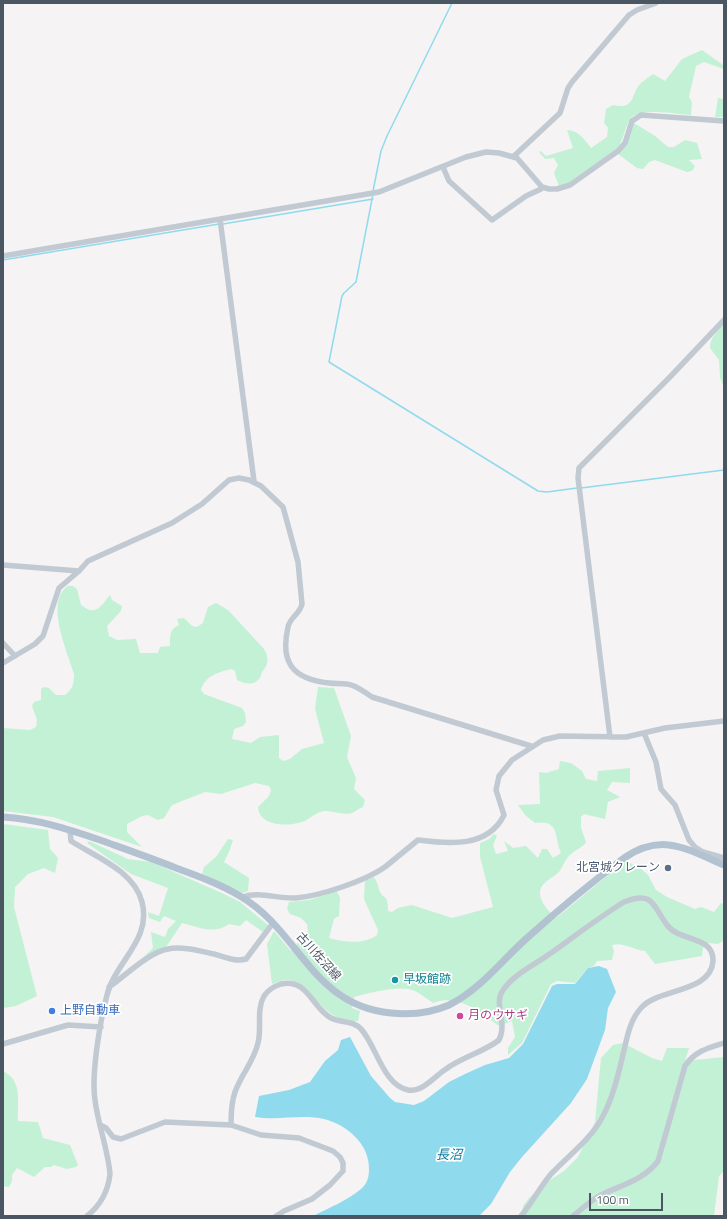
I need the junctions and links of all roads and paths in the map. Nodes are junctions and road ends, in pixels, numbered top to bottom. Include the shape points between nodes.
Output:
1 (656, 3) edge
2 (724, 121) edge
3 (514, 156) junction
4 (443, 167) junction
5 (542, 187) junction
6 (221, 222) junction
7 (3, 256) edge
8 (724, 320) edge
9 (254, 481) junction
10 (3, 565) edge
11 (79, 572) junction
12 (3, 643) edge
13 (15, 656) junction
14 (3, 663) edge
15 (724, 721) edge
16 (644, 733) junction
17 (610, 737) junction
18 (531, 746) junction
19 (3, 817) edge
20 (70, 830) junction
21 (702, 853) junction
22 (724, 858) edge
23 (724, 865) edge
24 (242, 897) junction
25 (273, 923) junction
26 (109, 988) junction
27 (101, 1027) junction
28 (724, 1043) edge
29 (3, 1044) edge
30 (100, 1125) junction
31 (231, 1125) junction
32 (87, 1216) edge
33 (276, 1216) edge
34 (522, 1216) edge
35 (573, 1216) edge

1 - 3 street via 628,15 572,82 560,113
2 - 5 street via 641,115 632,121 625,143 613,156 570,185 557,189
3 - 4 street via 486,152
3 - 5 street
4 - 5 street via 449,182 492,220
4 - 6 street via 379,192
6 - 7 street
6 - 9 street
8 - 17 street via 584,461 577,473
9 - 11 street via 239,478 229,480 182,518 91,559
9 - 18 street via 283,507 298,562 301,609 288,625 285,653 292,667 306,677 328,683 348,684 372,697
10 - 11 street
11 - 13 street via 59,588 43,636
12 - 13 street
13 - 14 street
15 - 16 street
16 - 17 street
16 - 21 street via 656,762 661,789 675,805 689,840
17 - 18 street via 554,737
18 - 24 street via 512,760 499,776 496,790 504,815 488,834 480,839 464,842 418,840 373,874 311,896 286,898 261,894
19 - 20 main road, 古川佐沼線 via 31,820
20 - 24 main road, 古川佐沼線 via 154,859
20 - 26 street via 71,841 120,871 135,886 142,901 144,918 141,934
21 - 22 street
21 - 23 main road, 古川佐沼線
21 - 25 main road, 古川佐沼線 via 665,844 645,846 632,852 531,934 472,990 447,1006 425,1012 386,1012 364,1008 346,1000 320,980
24 - 25 main road, 古川佐沼線
25 - 26 street via 246,959 237,961 176,948 166,949 157,952
26 - 27 street
27 - 29 street via 68,1025
27 - 30 street via 94,1086
28 - 35 street via 690,1057 685,1066 658,1160 651,1170 599,1196
30 - 31 street via 113,1137 121,1139 165,1122
30 - 32 street via 109,1166 109,1181 102,1200
31 - 33 street via 252,1133 308,1141 333,1151 342,1160 341,1174 330,1185 312,1199 284,1210
31 - 34 street via 234,1093 256,1053 259,1041 261,1004 268,991 276,986 287,983 298,985 330,1017 358,1026 396,1084 412,1091 448,1067 499,1040 503,1021 500,997 503,990 519,976 624,902 634,898 650,901 672,931 707,946 713,958 711,970 702,981 652,1000 637,1012 631,1023 613,1091 602,1120 551,1175

